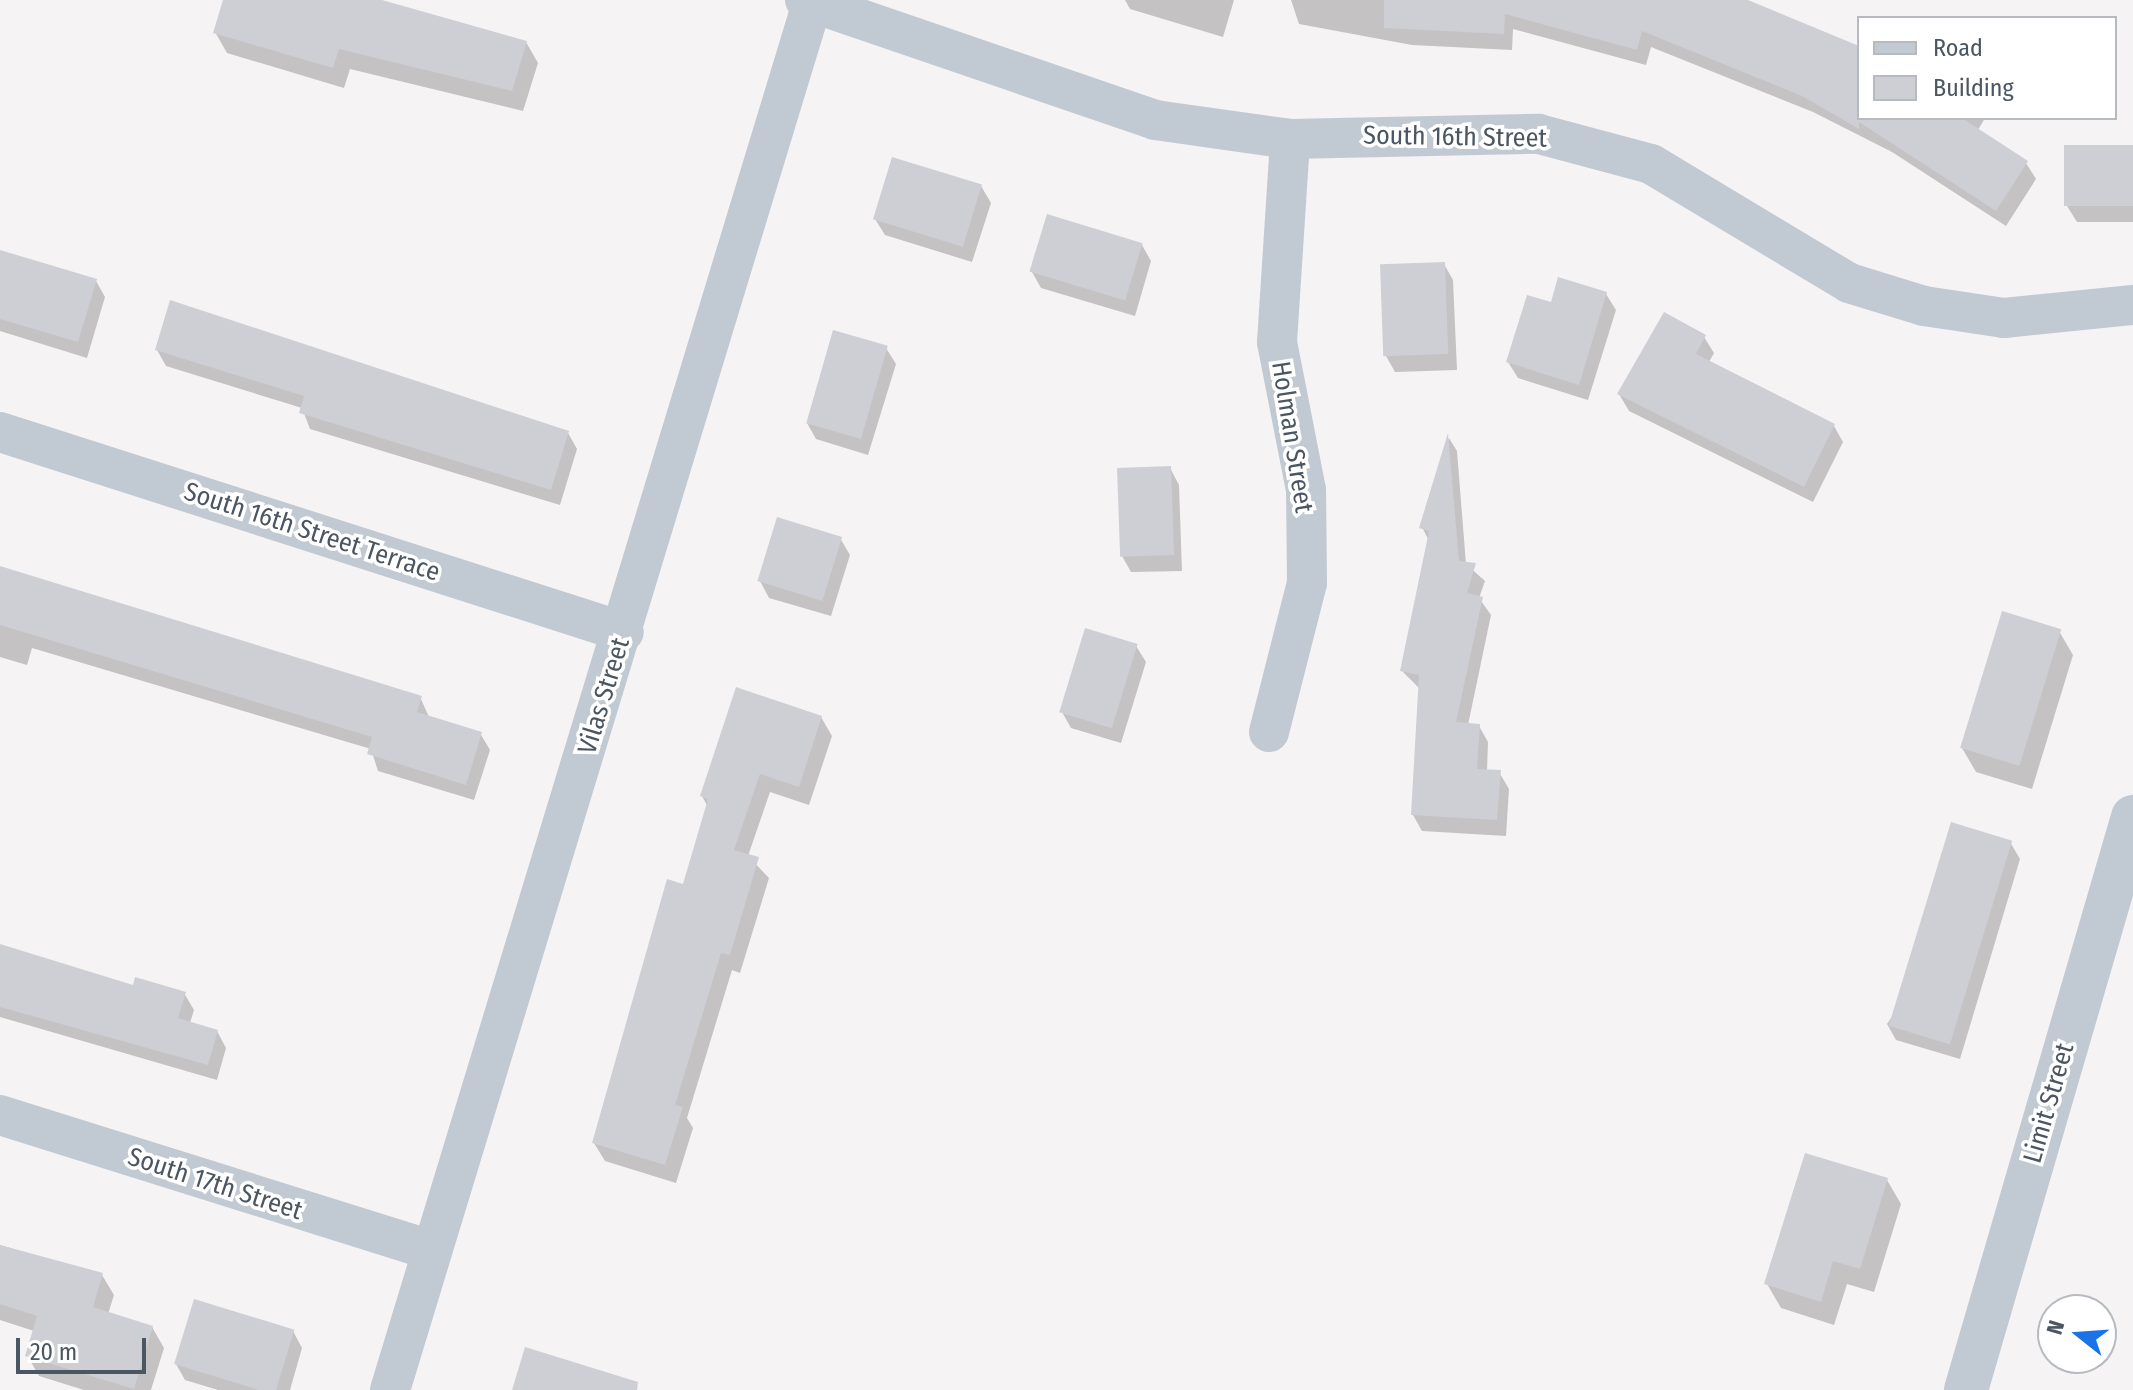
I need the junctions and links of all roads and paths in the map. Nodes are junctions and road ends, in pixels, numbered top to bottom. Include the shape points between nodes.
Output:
1 (810, 1) edge
2 (1290, 139) junction
3 (2133, 305) edge
4 (0, 432) edge
5 (624, 632) junction
6 (1269, 732) dead end
7 (2133, 817) edge
8 (0, 1115) edge
9 (430, 1250) junction
10 (390, 1390) edge
11 (1966, 1390) edge

1 - 2 street, South 16th Street via 1155,120
1 - 5 street, Vilas Street
2 - 3 street, South 16th Street via 1539,134 1651,164 1849,283 1924,306 2004,318
2 - 6 street, Holman Street via 1277,342 1306,490 1307,583
4 - 5 street, South 16th Street Terrace
5 - 9 street, Vilas Street
7 - 11 street, Limit Street
8 - 9 street, South 17th Street
9 - 10 street, Vilas Street

